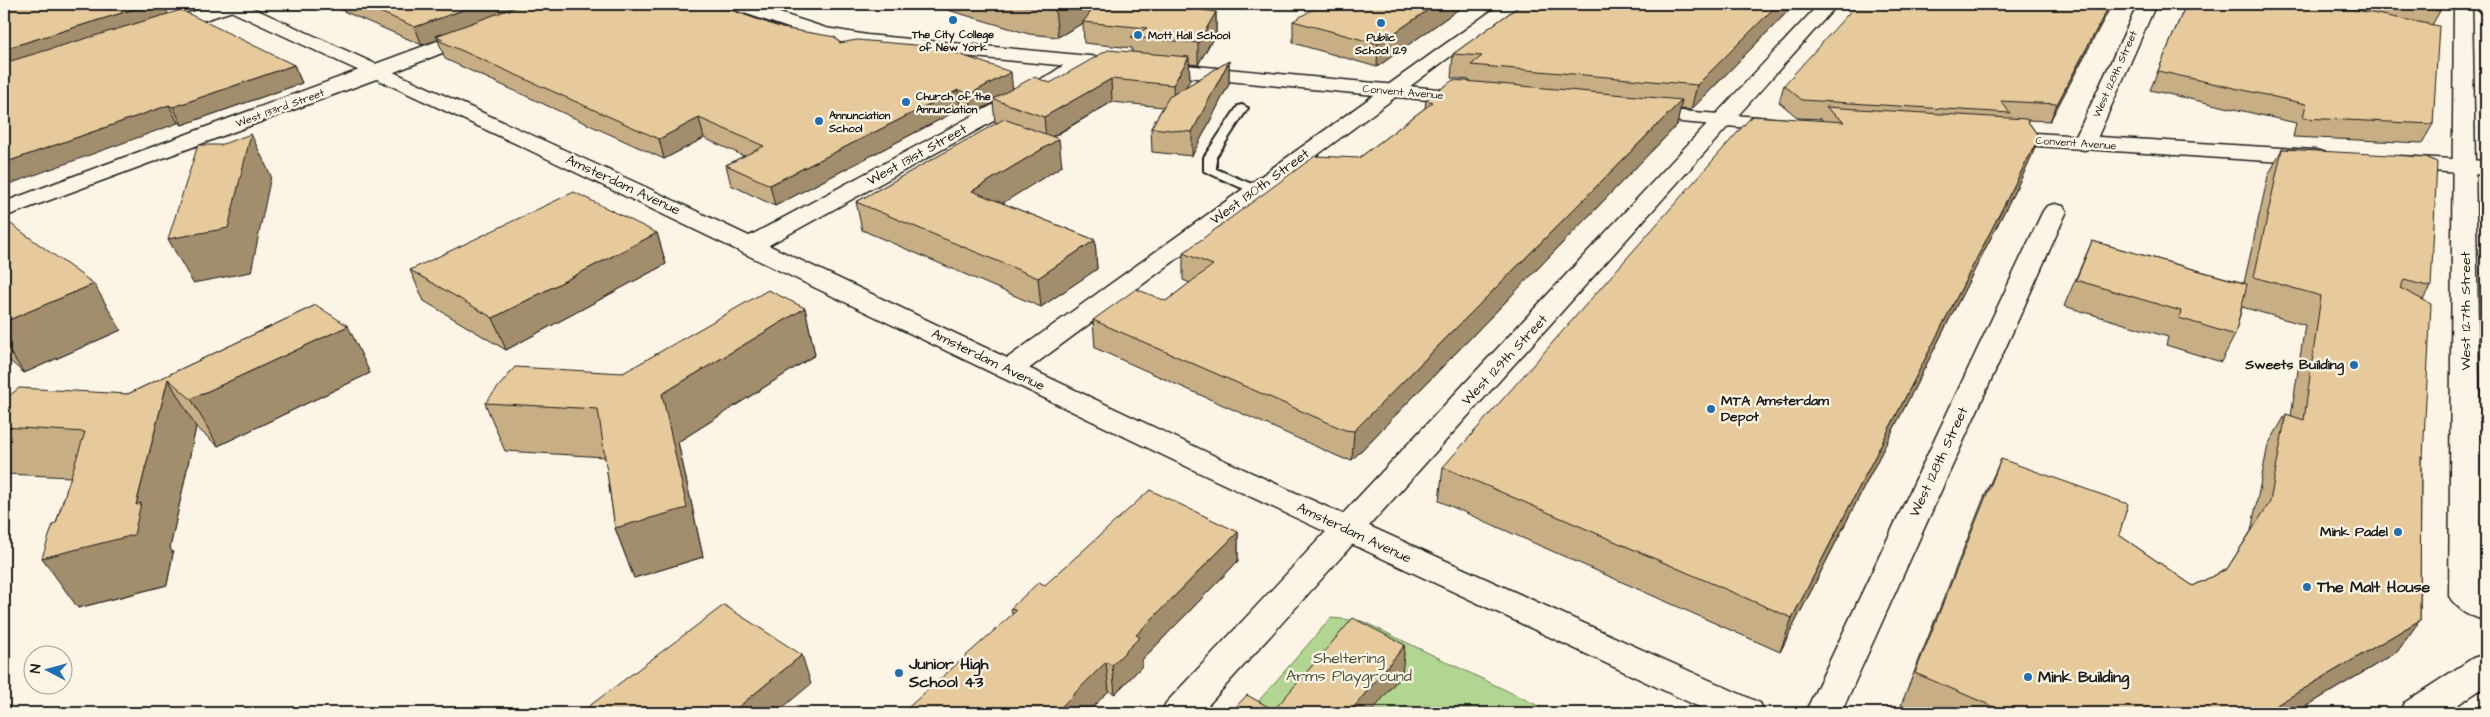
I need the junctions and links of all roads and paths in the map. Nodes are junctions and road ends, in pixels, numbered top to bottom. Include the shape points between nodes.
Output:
1 (232, 4) edge
2 (735, 4) edge
3 (1512, 4) edge
4 (1829, 4) edge
5 (2147, 4) edge
6 (2463, 4) edge
7 (495, 26) edge
8 (144, 33) edge
9 (1081, 62) junction
10 (380, 71) junction
11 (1393, 91) junction
12 (1487, 99) edge
13 (1242, 108) dead end
14 (1626, 112) edge
15 (1723, 121) junction
16 (1806, 126) edge
17 (1983, 137) edge
18 (2084, 143) junction
19 (2332, 158) edge
20 (2382, 162) edge
21 (2476, 167) edge
22 (1255, 190) junction
23 (4, 210) edge
24 (2055, 211) dead end
25 (751, 245) junction
26 (1009, 370) junction
27 (1349, 530) junction
28 (2486, 608) edge
29 (2486, 668) edge
30 (1179, 713) edge
31 (1747, 713) edge
32 (1823, 713) edge
33 (2417, 713) edge

1 - 8 street
1 - 10 street, Amsterdam Avenue
2 - 9 street, Convent Avenue via 804,28 843,37
3 - 11 street, West 130th Street
4 - 15 street, West 129th Street
5 - 18 street, West 128th Street
6 - 21 street, West 127th Street via 2454,41
7 - 10 street, West 133rd Street
9 - 11 street, Convent Avenue
9 - 25 street, West 131st Street
10 - 23 street, West 133rd Street
10 - 25 street, Amsterdam Avenue
11 - 12 street, Convent Avenue
11 - 22 street, West 130th Street
13 - 22 lane via 1210,157 1210,171
14 - 15 street
15 - 16 street
15 - 27 street, West 129th Street
17 - 18 street, Convent Avenue
18 - 19 street, Convent Avenue
20 - 21 street
21 - 28 street, West 127th Street via 2466,596
22 - 26 street, West 130th Street
24 - 32 street, West 128th Street
25 - 26 street, Amsterdam Avenue
26 - 27 street, Amsterdam Avenue
27 - 30 street, West 129th Street
27 - 31 street, Amsterdam Avenue
29 - 33 street

